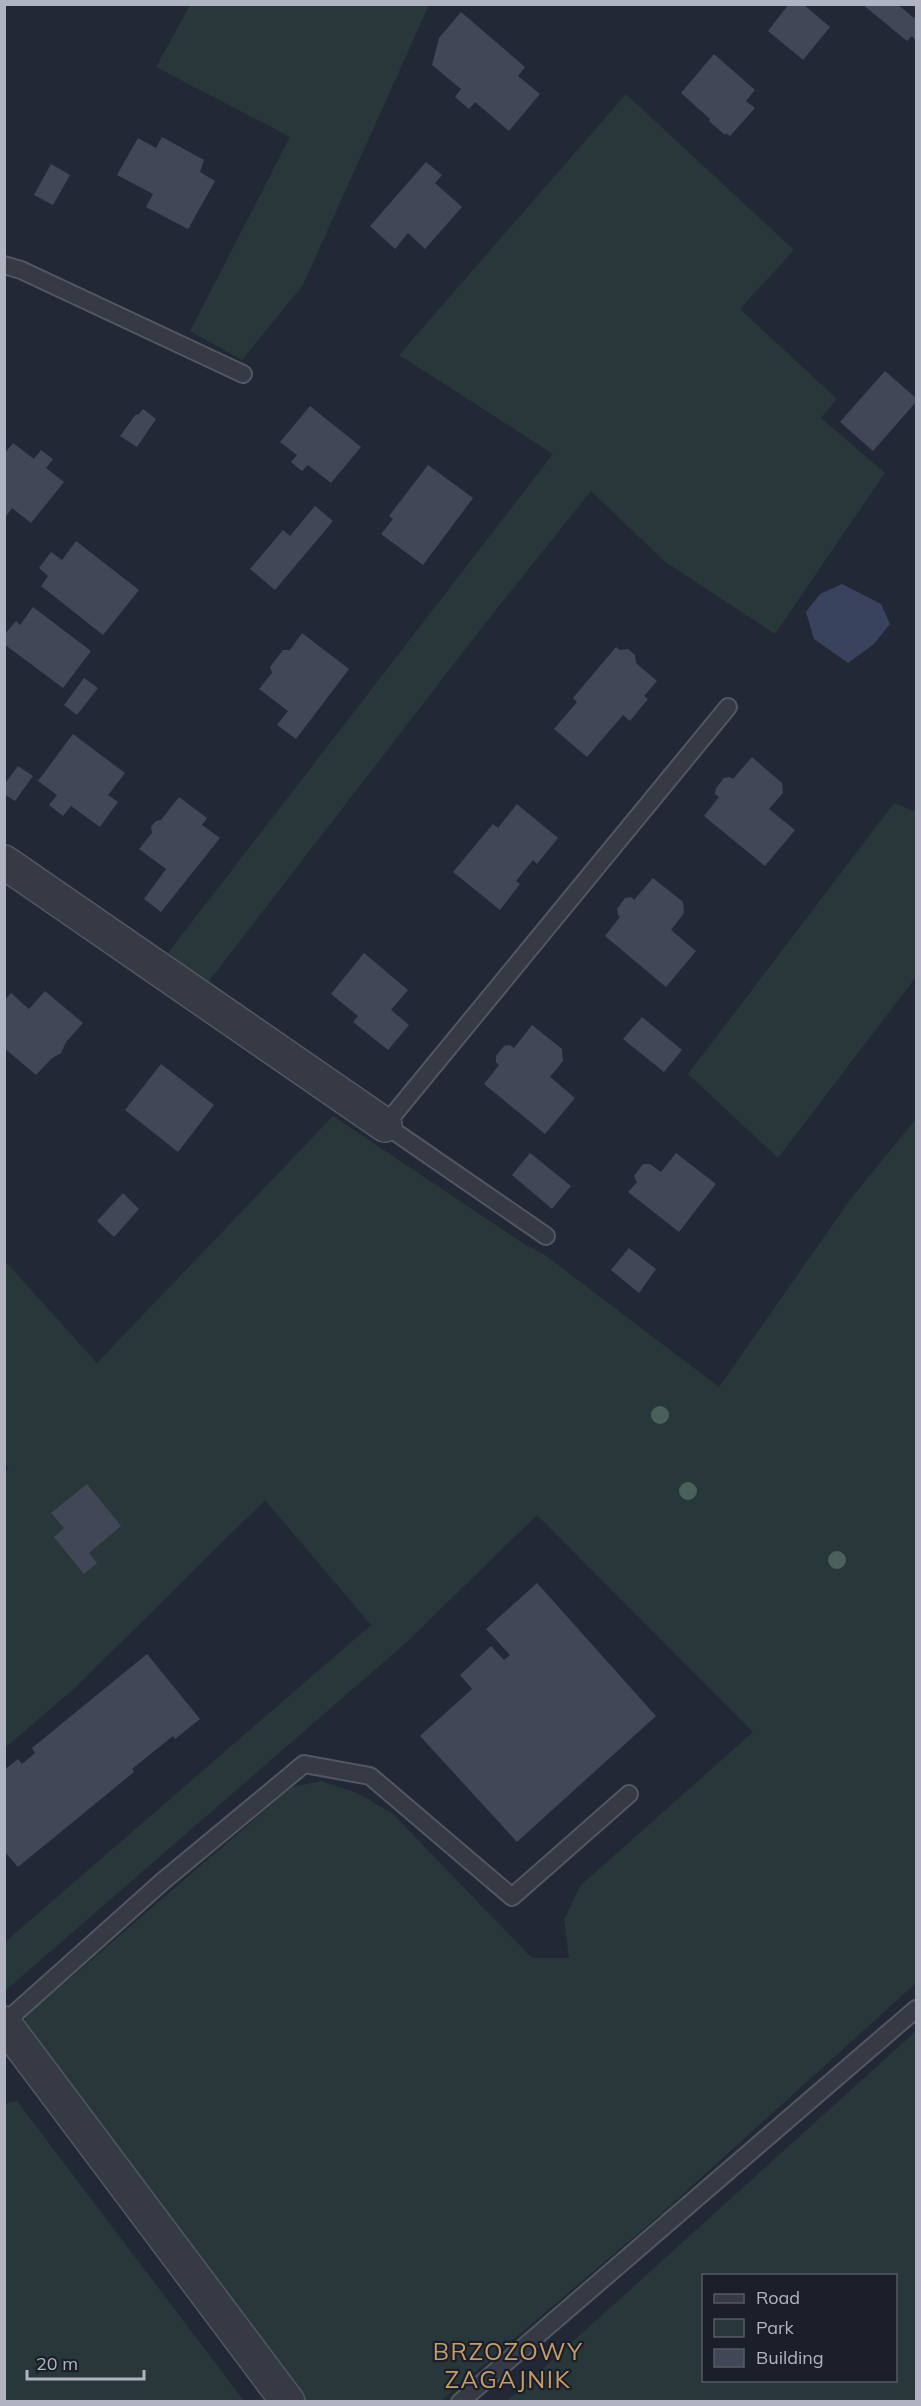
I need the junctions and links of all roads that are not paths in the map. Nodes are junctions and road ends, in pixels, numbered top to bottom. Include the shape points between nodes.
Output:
1 (4, 265) edge
2 (243, 374) dead end
3 (728, 707) dead end
4 (4, 862) edge
5 (385, 1125) junction
6 (546, 1236) dead end
7 (629, 1794) dead end
8 (916, 2009) edge
9 (4, 2023) edge
10 (288, 2402) edge
11 (460, 2402) edge

1 - 2 lane
3 - 5 lane
4 - 5 street
5 - 6 lane
7 - 9 lane via 512,1897 370,1776 304,1764 163,1881
8 - 11 lane
9 - 10 street

